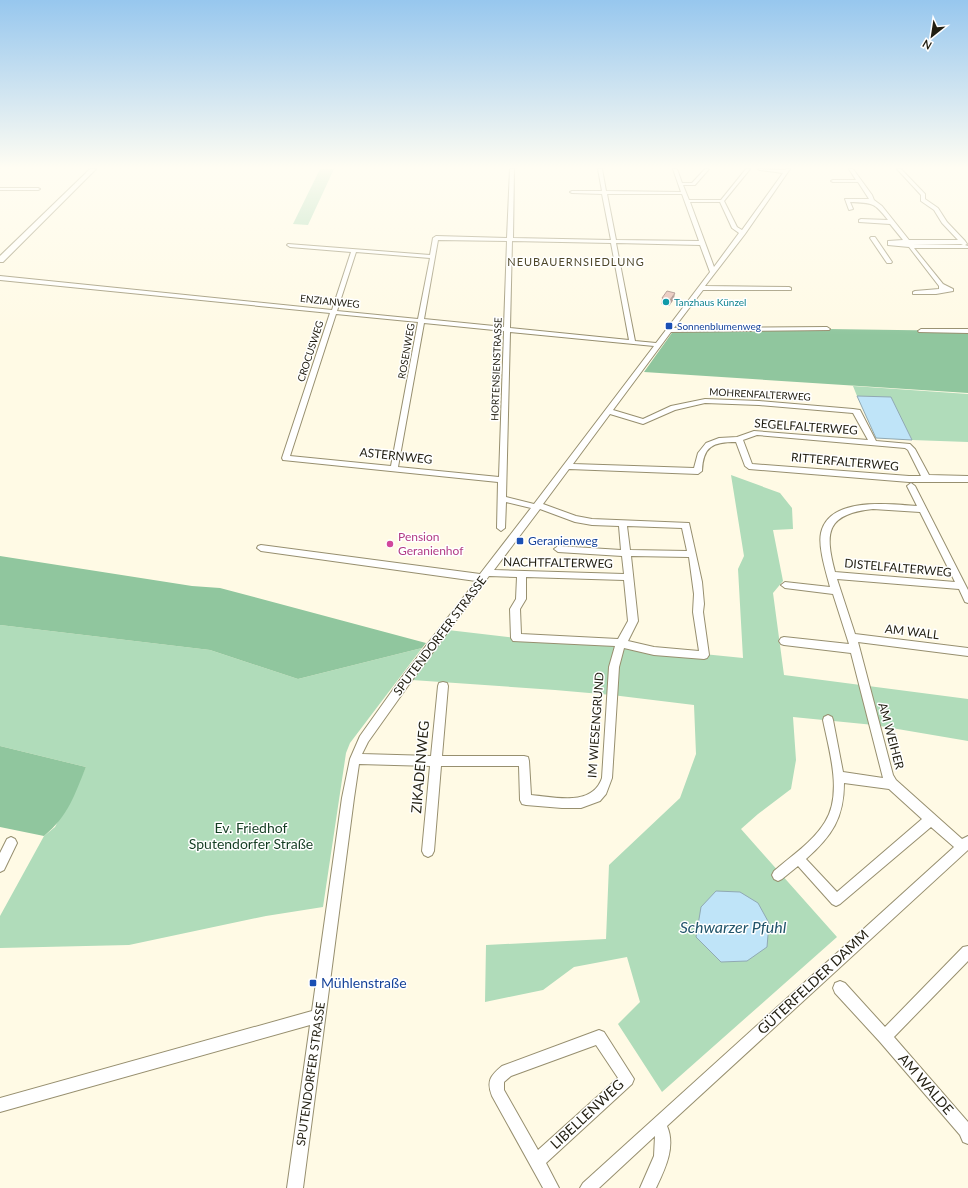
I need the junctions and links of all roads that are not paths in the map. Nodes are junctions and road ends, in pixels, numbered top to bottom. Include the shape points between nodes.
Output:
1 (32, 224) edge
2 (36, 224) edge
3 (510, 224) edge
4 (610, 224) edge
5 (695, 224) edge
6 (733, 224) edge
7 (748, 224) edge
8 (893, 224) edge
9 (946, 224) edge
10 (743, 232) junction
11 (873, 238) dead end
12 (510, 239) junction
13 (613, 241) junction
14 (702, 243) junction
15 (876, 244) junction
16 (290, 245) dead end
17 (911, 245) junction
18 (966, 246) edge
19 (354, 251) junction
20 (0, 255) edge
21 (432, 257) junction
22 (0, 260) edge
23 (889, 262) dead end
24 (713, 272) junction
25 (0, 278) edge
26 (701, 288) junction
27 (789, 289) dead end
28 (915, 293) dead end
29 (333, 312) junction
30 (422, 320) junction
31 (827, 329) dead end
32 (508, 330) junction
33 (670, 330) junction
34 (921, 331) dead end
35 (968, 331) edge
36 (632, 341) junction
37 (658, 345) junction
38 (609, 411) junction
39 (739, 439) junction
40 (873, 443) junction
41 (286, 458) joint
42 (567, 466) junction
43 (394, 468) junction
44 (926, 478) junction
45 (968, 478) edge
46 (503, 480) junction
47 (911, 486) dead end
48 (503, 499) junction
49 (537, 506) junction
50 (922, 509) junction
51 (623, 524) junction
52 (502, 528) dead end
53 (261, 548) dead end
54 (558, 549) dead end
55 (626, 553) junction
56 (692, 554) junction
57 (522, 575) junction
58 (833, 575) junction
59 (484, 576) junction
60 (628, 577) junction
61 (785, 585) dead end
62 (960, 586) junction
63 (837, 591) junction
64 (968, 599) edge
65 (852, 637) junction
66 (784, 640) dead end
67 (621, 643) junction
68 (855, 649) junction
69 (968, 652) edge
70 (443, 686) dead end
71 (828, 720) dead end
72 (356, 759) junction
73 (435, 761) junction
74 (839, 777) junction
75 (892, 784) junction
76 (931, 819) junction
77 (11, 843) dead end
78 (965, 844) edge
79 (428, 851) dead end
80 (798, 858) junction
81 (0, 866) edge
82 (778, 875) dead end
83 (968, 952) edge
84 (840, 988) dead end
85 (319, 1016) junction
86 (885, 1037) junction
87 (0, 1105) edge
88 (659, 1124) junction
89 (967, 1133) edge
90 (536, 1162) junction
91 (295, 1188) edge
92 (551, 1188) edge
93 (588, 1188) edge
94 (648, 1188) edge

1 - 20 main road
2 - 22 main road
3 - 12 street, HORTENSIENSTRASSE
4 - 13 street
5 - 14 street
6 - 10 street
7 - 10 street, SPUTENDORFER STRASSE
8 - 17 street
9 - 18 street
10 - 24 street, SPUTENDORFER STRASSE
11 - 15 street
12 - 13 street
12 - 21 street, ROSENWEG via 436,238
12 - 32 street, HORTENSIENSTRASSE
13 - 14 street
13 - 36 street
14 - 24 street
15 - 17 street via 890,242
15 - 23 street
16 - 19 street
17 - 18 street
17 - 18 street
17 - 28 street via 944,288 936,292
19 - 21 street
19 - 29 street, CROCUSWEG
21 - 30 street, ROSENWEG
24 - 26 street, SPUTENDORFER STRASSE
25 - 29 street, ENZIANWEG
26 - 27 street
26 - 33 street, SPUTENDORFER STRASSE
29 - 30 street, ENZIANWEG
29 - 41 street, CROCUSWEG
30 - 32 street, ENZIANWEG
30 - 43 street, ROSENWEG
31 - 33 street
32 - 36 street, ENZIANWEG
32 - 46 street, HORTENSIENSTRASSE
33 - 37 street, SPUTENDORFER STRASSE
34 - 35 street
36 - 37 street, ENZIANWEG
37 - 38 street, SPUTENDORFER STRASSE
38 - 40 street, MOHRENFALTERWEG via 643,422 673,408 705,401 853,411 857,412
38 - 42 street, SPUTENDORFER STRASSE
39 - 40 street, SEGELFALTERWEG via 757,433
39 - 42 street, SEGELFALTERWEG via 709,444 701,451 698,471
39 - 44 street, RITTERFALTERWEG via 749,466 909,480
40 - 44 street, SEGELFALTERWEG via 907,446
41 - 43 street, ASTERNWEG
42 - 49 street, SPUTENDORFER STRASSE
43 - 46 street, ASTERNWEG
44 - 45 street, RITTERFALTERWEG
46 - 48 street, HORTENSIENSTRASSE
47 - 50 street
48 - 49 street
48 - 52 street, HORTENSIENSTRASSE
49 - 51 street via 584,521
49 - 59 street, SPUTENDORFER STRASSE
50 - 58 street, AM WEIHER via 867,507 853,508 840,514 830,522 825,536
50 - 62 street
51 - 55 street, IM WIESENGRUND
51 - 56 street via 686,525
53 - 59 street
54 - 55 street
55 - 56 street
55 - 60 street, IM WIESENGRUND
56 - 67 street via 704,655 654,651
57 - 59 street, NACHTFALTERWEG
57 - 60 street, NACHTFALTERWEG
57 - 67 street via 521,599 515,609 516,638
58 - 62 street, DISTELFALTERWEG
58 - 63 street, AM WEIHER
59 - 72 street, SPUTENDORFER STRASSE via 364,739
60 - 67 street, IM WIESENGRUND via 633,621
61 - 63 street
62 - 64 street
63 - 65 street, AM WEIHER
65 - 68 street, AM WEIHER
65 - 69 street, AM WALL
66 - 68 street
67 - 73 street, IM WIESENGRUND via 614,667 607,778 597,796 582,802 526,800 524,761
68 - 75 street, AM WEIHER via 888,777
70 - 73 street, ZIKADENWEG
71 - 74 street
72 - 73 street, IM WIESENGRUND
72 - 85 street, SPUTENDORFER STRASSE via 348,798
73 - 79 street, ZIKADENWEG
74 - 75 street
74 - 80 street via 838,805 831,823 820,838
75 - 76 street, AM WEIHER
76 - 78 street, AM WEIHER
76 - 80 street via 836,900
77 - 81 street
78 - 88 street, GÜTERFELDER DAMM via 848,948
80 - 82 street
83 - 86 street
84 - 86 street, AM WALDE
85 - 87 street
85 - 91 street, SPUTENDORFER STRASSE
86 - 89 street, AM WALDE
88 - 93 street, GÜTERFELDER DAMM
88 - 94 street via 663,1130 663,1151
90 - 90 street, LIBELLENWEG via 497,1091 497,1079 507,1071 599,1037 626,1079
90 - 92 street

